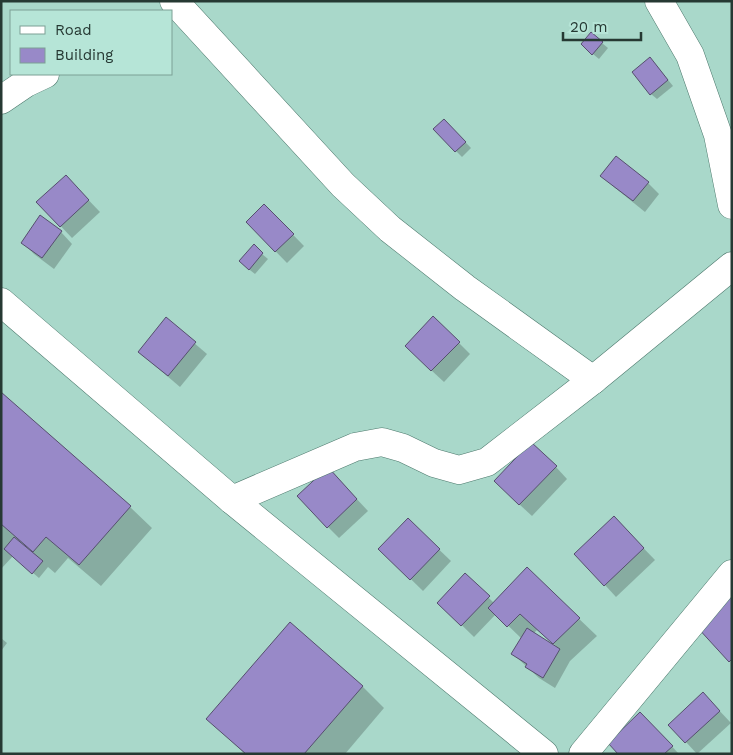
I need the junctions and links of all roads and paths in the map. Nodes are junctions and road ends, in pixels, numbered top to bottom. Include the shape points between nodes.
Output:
1 (659, 1) edge
2 (173, 4) edge
3 (43, 75) edge
4 (1, 100) edge
5 (732, 205) edge
6 (732, 266) edge
7 (1, 302) edge
8 (593, 380) junction
9 (232, 500) junction
10 (732, 574) edge
11 (544, 754) edge
12 (583, 754) edge

1 - 5 street via 690,54 718,134
2 - 8 street via 343,185 390,229 465,288
3 - 4 street
6 - 8 street
7 - 9 street
8 - 9 street via 487,462 459,470 382,442 355,448
9 - 11 street
10 - 12 street

